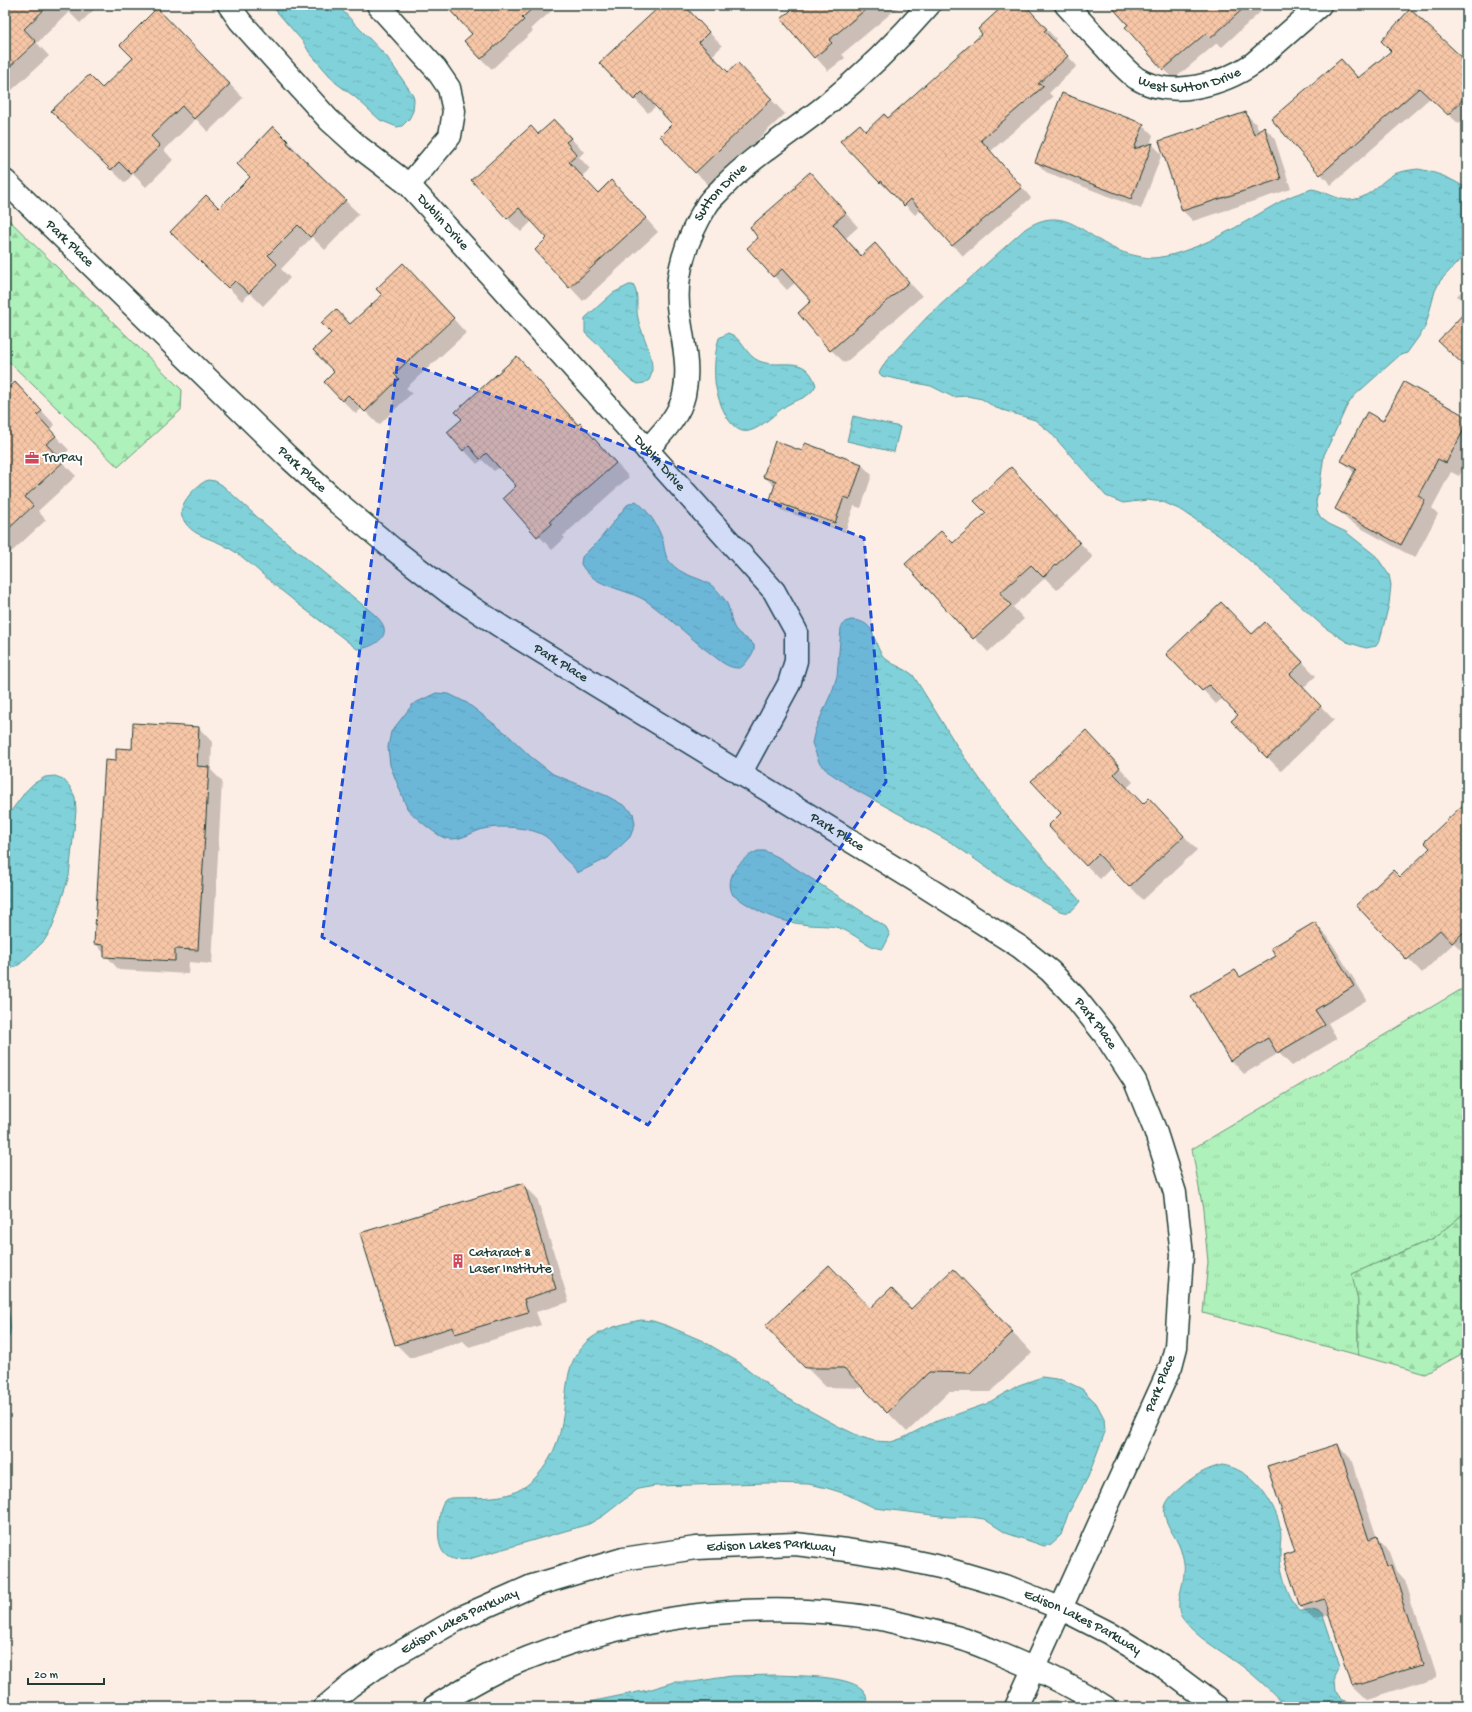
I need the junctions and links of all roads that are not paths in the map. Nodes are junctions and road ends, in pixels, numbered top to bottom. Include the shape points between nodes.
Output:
1 (229, 5) edge
2 (378, 5) edge
3 (929, 5) edge
4 (1066, 5) edge
5 (1320, 5) edge
6 (5, 181) edge
7 (409, 185) junction
8 (647, 450) junction
9 (740, 774) junction
10 (1062, 1609) junction
11 (1034, 1668) junction
12 (326, 1707) edge
13 (434, 1707) edge
14 (1016, 1707) edge
15 (1105, 1707) edge
16 (1217, 1707) edge

1 - 7 street, Dublin Drive via 240,21 329,120 359,147
2 - 7 street, Dublin Drive via 436,69 449,88 454,111 450,136
3 - 8 street, Sutton Drive via 872,67 737,173 707,204 688,243 678,278 678,312 687,362 684,396 672,422
4 - 5 street, West Sutton Drive via 1137,78 1157,86 1181,89 1204,85 1244,70
6 - 9 street, Park Place via 287,456 393,549 451,594
7 - 8 street, Dublin Drive
8 - 9 street, Dublin Drive via 774,591 796,631 796,661 789,684
9 - 10 street, Park Place via 918,882 1020,947 1050,971 1075,997 1105,1035 1135,1082 1155,1130 1175,1193 1182,1254 1176,1347 1171,1366
10 - 11 street, Park Place
10 - 12 street, Edison Lakes Parkway via 1008,1587 940,1567 891,1557 795,1544 696,1548 623,1559 532,1586 462,1617 392,1658 350,1686
10 - 16 street, Edison Lakes Parkway via 1109,1633 1161,1665
11 - 13 street via 971,1642 883,1619 787,1610 696,1614 635,1625 569,1642 498,1671
11 - 14 street, Park Place
11 - 15 street

